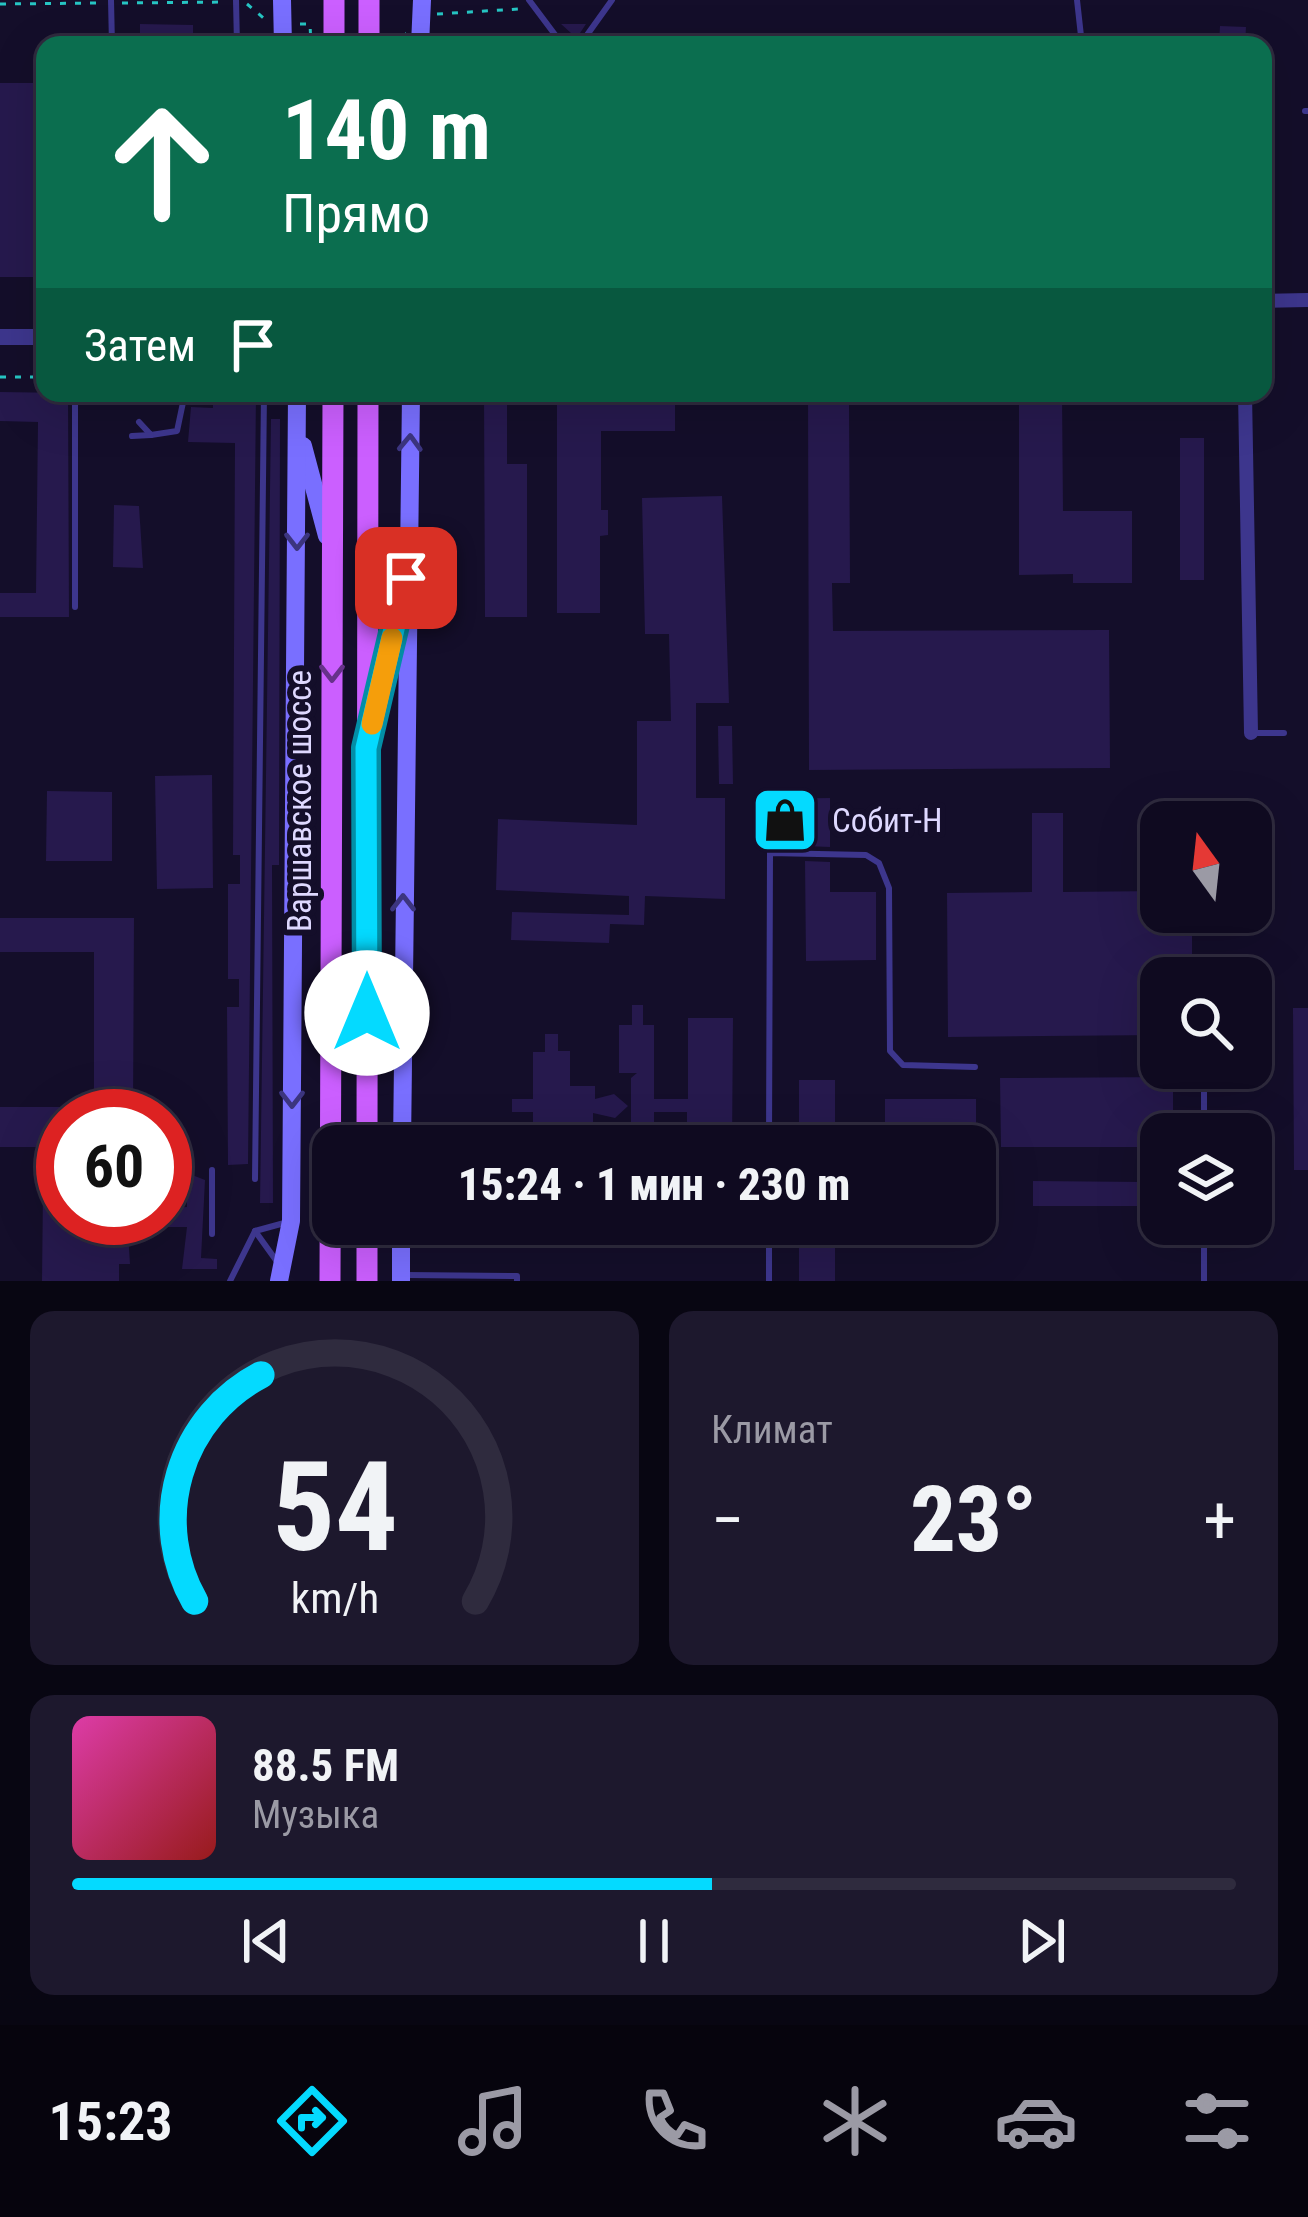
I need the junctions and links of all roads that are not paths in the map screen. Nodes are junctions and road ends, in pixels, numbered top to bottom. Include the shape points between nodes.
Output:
1 (282, 0) edge
2 (334, 0) edge
3 (369, 0) edge
4 (529, 0) edge
5 (612, 0) edge
6 (1077, 0) edge
7 (111, 1) edge
8 (236, 1) edge
9 (587, 35) dead end
10 (112, 36) edge
11 (237, 36) edge
12 (283, 36) edge
13 (334, 36) edge
14 (369, 36) edge
15 (563, 36) dead end
16 (1081, 36) edge
17 (1308, 299) edge
18 (1272, 301) edge
19 (0, 337) edge
20 (36, 337) edge
21 (75, 402) edge
22 (183, 402) edge
23 (264, 402) edge
24 (297, 402) edge
25 (333, 402) edge
26 (368, 402) edge
27 (411, 402) edge
28 (1245, 402) edge
29 (139, 422) dead end
30 (298, 424) junction
31 (152, 435) junction
32 (132, 436) dead end
33 (333, 556) junction
34 (406, 578) junction
35 (75, 608) dead end
36 (1251, 733) joint
37 (1284, 733) dead end
38 (366, 748) junction
39 (975, 1067) dead end
40 (367, 1125) edge
41 (402, 1125) edge
42 (769, 1125) edge
43 (212, 1170) dead end
44 (255, 1178) dead end
45 (291, 1221) junction
46 (255, 1231) junction
47 (212, 1234) dead end
48 (367, 1245) edge
49 (401, 1245) edge
50 (769, 1245) edge
51 (1204, 1245) edge
52 (280, 1274) edge
53 (401, 1278) edge
54 (230, 1281) edge
55 (330, 1281) edge
56 (367, 1281) edge
57 (517, 1281) edge
58 (769, 1281) edge
59 (1204, 1281) edge

1 - 12 main road
2 - 13 main road
3 - 14 main road
4 - 15 lane
5 - 9 lane
6 - 16 lane
7 - 10 lane
8 - 11 lane
17 - 18 street
19 - 20 street
21 - 35 lane
22 - 31 lane via 177,431
23 - 44 lane
24 - 30 main road
25 - 33 main road, Варшавское шоссе
26 - 38 main road, Варшавское шоссе
34 -> 27 main road
28 - 36 street
29 - 31 lane
30 - 33 main road
30 -> 45 main road
31 - 32 lane
33 -> 55 main road, Варшавское шоссе
34 - 38 main road
41 -> 34 main road
36 - 37 lane
38 - 40 main road, Варшавское шоссе
39 - 42 lane via 903,1065 890,1051 889,887 879,862 770,853
43 - 47 lane
45 - 46 lane
45 - 52 main road
46 - 52 lane
46 - 54 lane
48 - 56 main road
49 - 53 main road
50 - 58 lane
51 - 59 lane
53 - 57 lane

